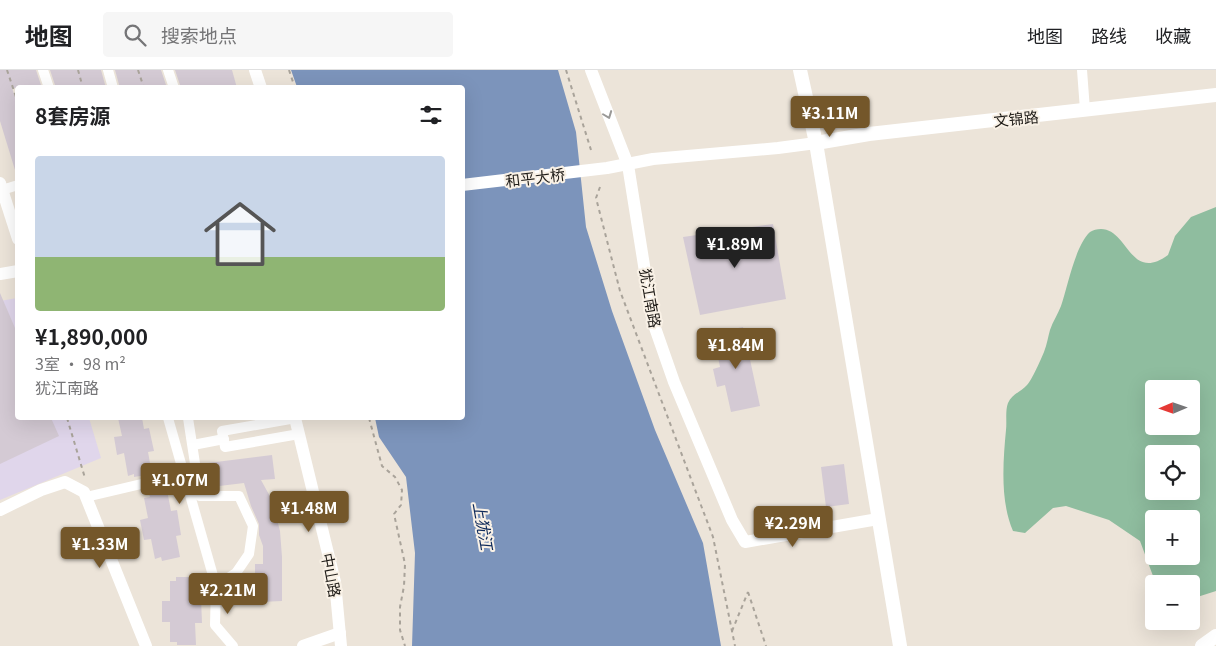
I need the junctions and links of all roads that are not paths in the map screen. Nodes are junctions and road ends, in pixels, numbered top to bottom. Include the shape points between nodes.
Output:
1 (43, 70) edge
2 (108, 70) edge
3 (168, 70) edge
4 (255, 70) edge
5 (591, 70) edge
6 (800, 70) edge
7 (1082, 70) edge
8 (48, 85) edge
9 (113, 85) edge
10 (173, 85) edge
11 (261, 85) edge
12 (1216, 95) edge
13 (1085, 110) junction
14 (816, 143) junction
15 (628, 165) junction
16 (15, 185) edge
17 (465, 185) edge
18 (1, 186) edge
19 (15, 230) edge
20 (15, 272) edge
21 (0, 274) edge
22 (169, 420) edge
23 (188, 420) edge
24 (284, 420) edge
25 (296, 420) edge
26 (299, 434) junction
27 (224, 439) junction
28 (193, 445) junction
29 (184, 474) junction
30 (86, 497) junction
31 (0, 510) edge
32 (878, 519) junction
33 (216, 586) junction
34 (1216, 636) edge
35 (340, 640) edge
36 (146, 646) edge
37 (233, 646) edge
38 (303, 646) edge
39 (900, 646) edge
40 (1202, 646) edge

1 - 8 street
2 - 9 street
3 - 10 street
4 - 11 street
5 -> 15 street, 犹江南路
6 - 14 main road
7 - 13 street
12 - 13 main road, 文锦路
13 - 14 main road, 文锦路
14 - 15 street, 和平大桥 via 653,158
14 - 32 main road
15 - 17 street, 和平大桥
15 - 32 street, 犹江南路 via 653,322 674,382 732,520 745,542
16 - 18 street
18 - 19 street
20 - 21 street
22 - 29 street
23 - 28 street
24 - 27 street via 222,431
25 - 26 street, 中山路
26 - 27 street via 225,447
26 - 35 street, 中山路 via 335,582
27 - 28 street
28 - 33 street via 200,496 239,496 253,526 249,554 236,572
29 - 30 street
29 - 33 street
30 - 31 street via 84,492 64,482
30 - 36 street
32 - 39 main road
33 - 37 street via 215,625
34 - 40 main road
35 - 38 street

